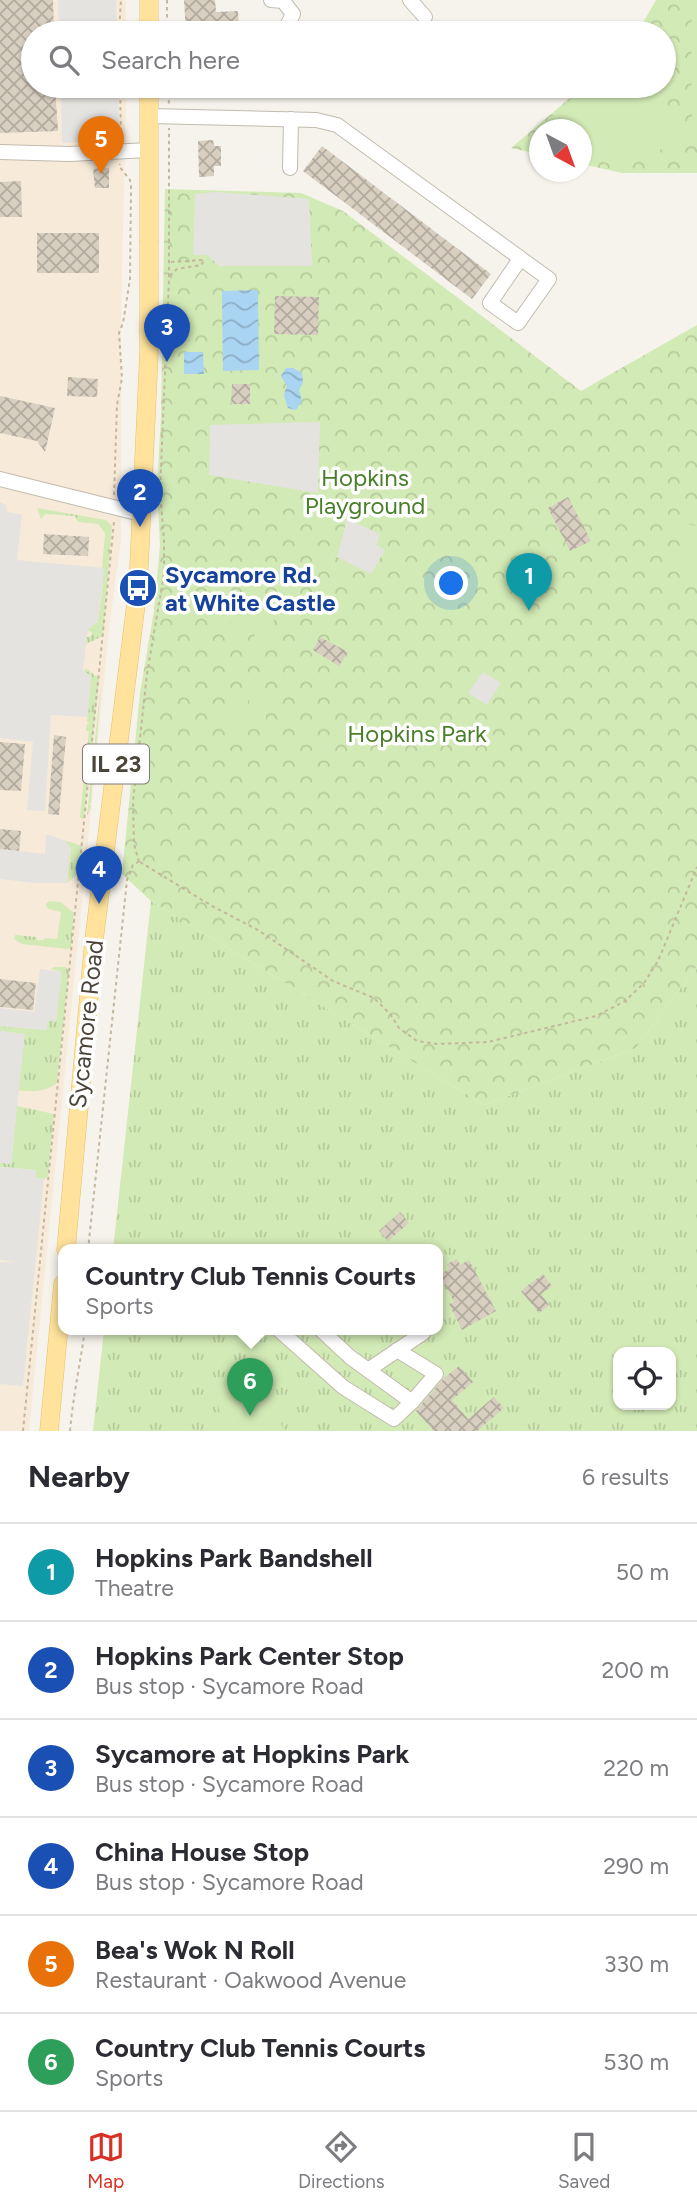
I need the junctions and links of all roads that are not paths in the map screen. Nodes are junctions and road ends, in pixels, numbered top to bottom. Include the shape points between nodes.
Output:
1 (149, 0) edge
2 (271, 0) edge
3 (410, 0) edge
4 (425, 17) dead end
5 (150, 21) edge
6 (289, 21) edge
7 (149, 98) edge
8 (149, 116) junction
9 (291, 119) junction
10 (149, 150) junction
11 (0, 152) edge
12 (289, 168) dead end
13 (520, 259) junction
14 (0, 479) edge
15 (141, 514) junction
16 (67, 1244) edge
17 (58, 1335) edge
18 (285, 1335) edge
19 (327, 1335) edge
20 (420, 1335) edge
21 (397, 1350) junction
22 (368, 1370) junction
23 (412, 1402) junction
24 (49, 1431) edge

1 - 5 main road
2 - 6 street via 283,1 293,13
3 - 4 street
7 - 8 main road, Sycamore Road / IL 23
8 - 9 street
8 - 10 main road, Sycamore Road / IL 23
9 - 12 street
9 - 13 street via 326,122 344,130
10 - 11 street
10 - 15 main road, Sycamore Road / IL 23, bridge via 149,352
13 - 13 street via 490,303 518,323 549,279
14 - 15 street
15 - 16 main road, Sycamore Road / IL 23 via 138,588 94,940
17 - 24 main road
18 - 23 street via 342,1387 394,1419
19 - 22 street
20 - 21 street
21 - 22 street
21 - 23 street via 436,1374
22 - 23 street

